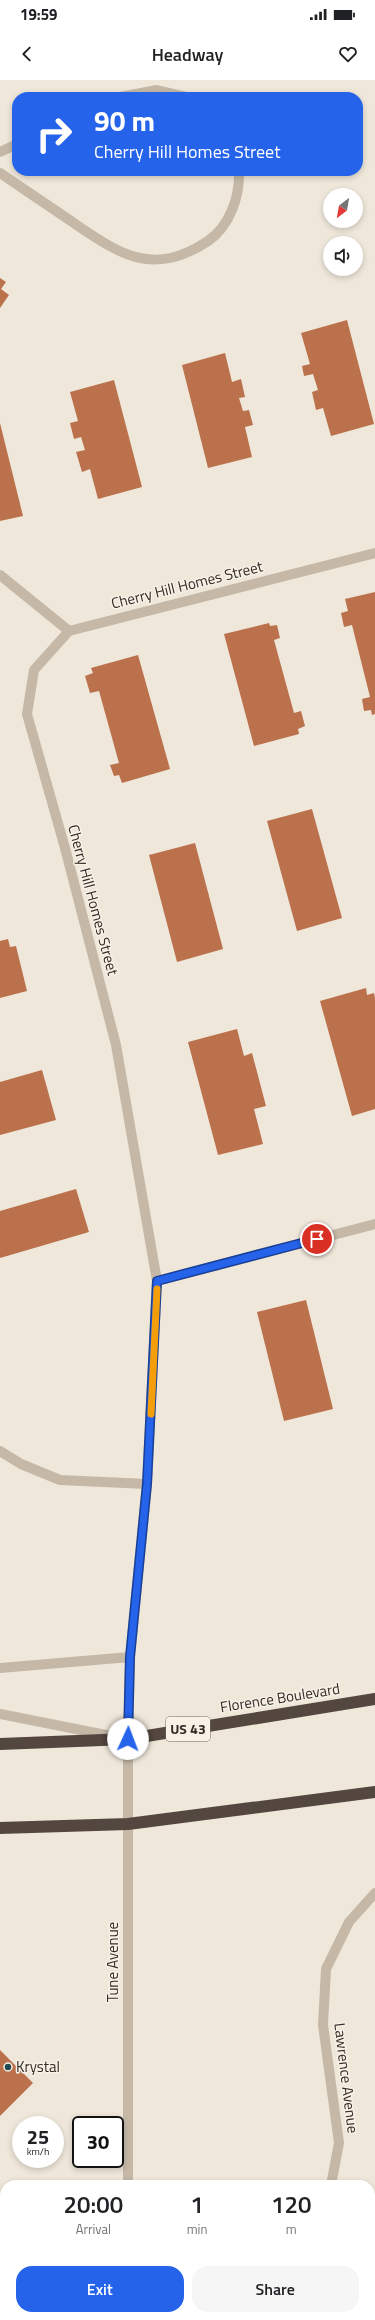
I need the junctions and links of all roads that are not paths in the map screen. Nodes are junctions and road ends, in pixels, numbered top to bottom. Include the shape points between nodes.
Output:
1 (146, 92) edge
2 (166, 92) edge
3 (12, 146) edge
4 (0, 152) edge
5 (0, 173) edge
6 (239, 176) edge
7 (375, 553) edge
8 (0, 575) edge
9 (69, 630) junction
10 (375, 1224) edge
11 (157, 1281) junction
12 (0, 1451) edge
13 (147, 1484) junction
14 (130, 1657) junction
15 (0, 1668) edge
16 (375, 1699) edge
17 (0, 1714) edge
18 (128, 1739) junction
19 (0, 1744) edge
20 (375, 1792) edge
21 (128, 1824) junction
22 (0, 1828) edge
23 (375, 1893) edge
24 (128, 2180) edge
25 (332, 2180) edge

1 - 2 street
3 - 4 street
5 - 6 street via 109,247 135,258 162,260 190,253 214,237 230,214 239,187
7 - 9 street, Cherry Hill Homes Street
8 - 9 street
9 - 11 street, Cherry Hill Homes Street via 34,670 27,714 116,1045
10 - 11 street
11 - 13 street, Cherry Hill Homes Street
12 - 13 street via 21,1464 60,1480
13 - 14 street, Tune Avenue
14 - 15 street
14 - 18 street, Tune Avenue
16 - 18 highway, Florence Boulevard / US 43
17 - 18 street
18 - 19 highway, Florence Boulevard / US 43
18 - 21 street, Tune Avenue
20 - 21 highway
21 - 22 highway
21 - 24 street, Tune Avenue
23 - 25 street, Lawrence Avenue via 349,1922 326,1970 322,2025 339,2143

